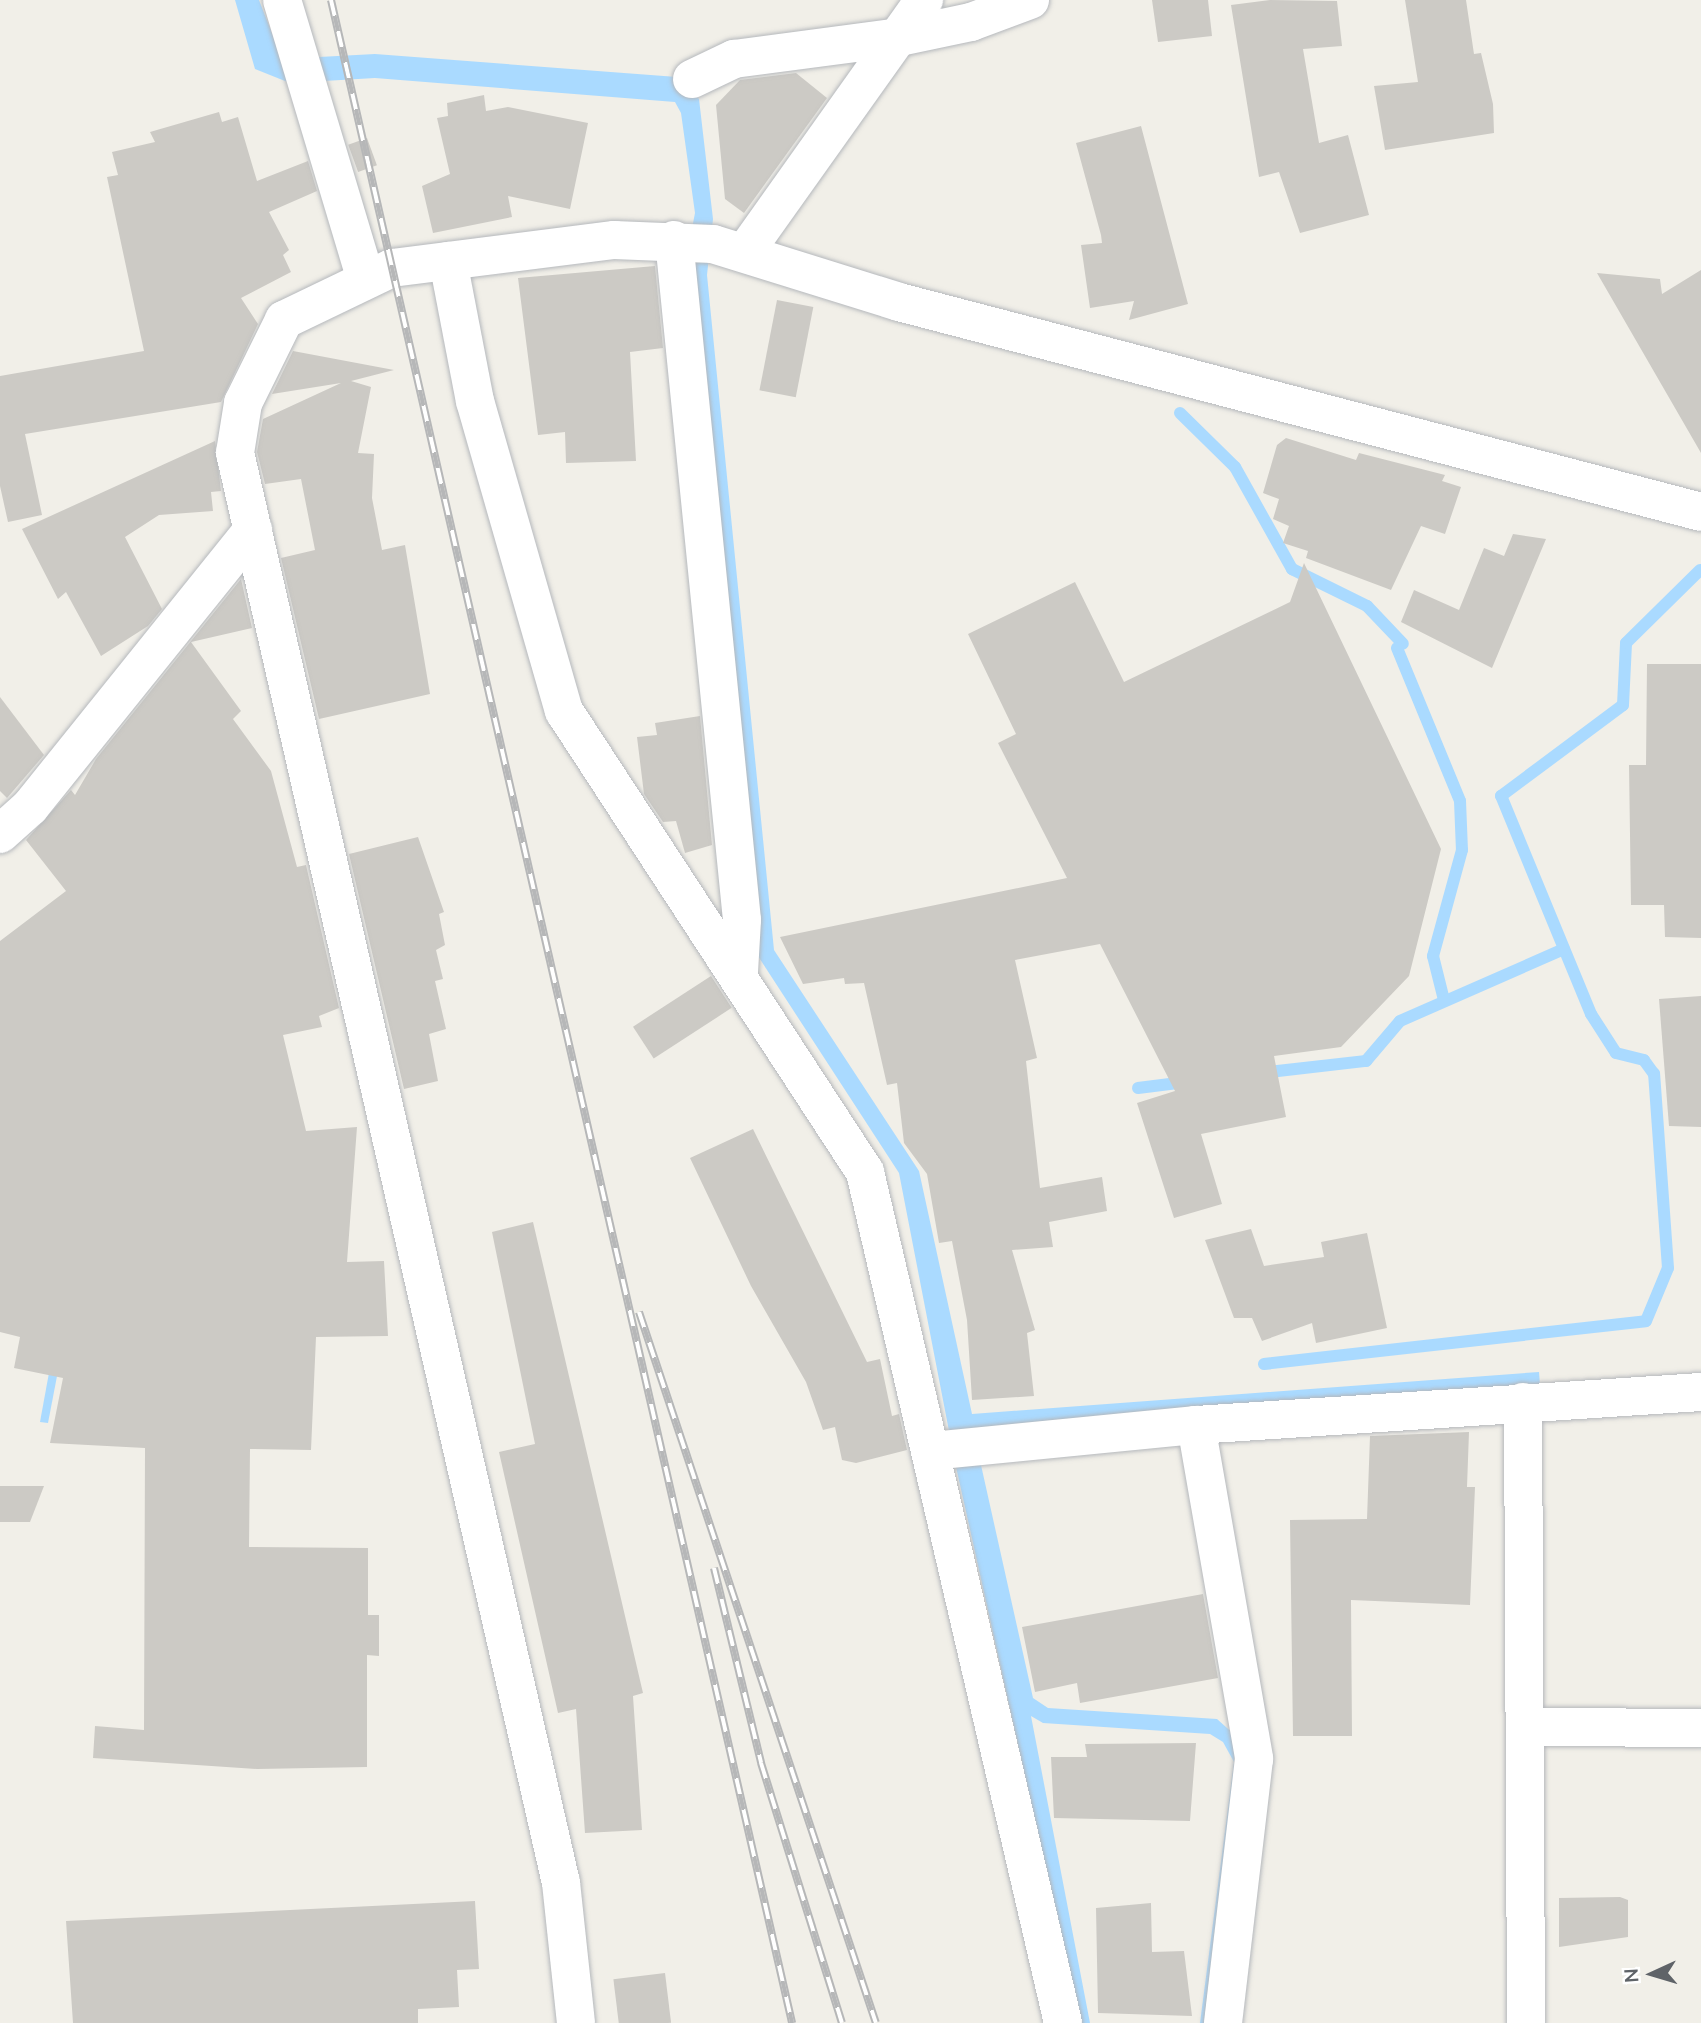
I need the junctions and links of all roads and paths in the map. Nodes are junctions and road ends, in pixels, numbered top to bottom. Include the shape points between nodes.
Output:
1 (282, 0) edge
2 (924, 0) edge
3 (1030, 0) edge
4 (900, 37) junction
5 (692, 79) dead end
6 (674, 240) junction
7 (745, 252) junction
8 (448, 261) junction
9 (366, 280) junction
10 (1701, 512) edge
11 (253, 530) junction
12 (0, 834) edge
13 (738, 972) junction
14 (1701, 1392) edge
15 (1523, 1402) junction
16 (1196, 1426) junction
17 (931, 1451) junction
18 (1528, 1727) junction
19 (1701, 1728) edge
20 (576, 2023) edge
21 (1063, 2023) edge
22 (1223, 2023) edge
23 (1526, 2023) edge

1 - 9 street
2 - 4 street
3 - 4 street via 971,22
4 - 5 street via 734,60
4 - 7 street
6 - 7 street
6 - 8 street via 614,240
6 - 13 street via 742,920
7 - 10 street via 899,302
8 - 9 street via 392,268
8 - 13 street via 475,401 564,711
9 - 11 street via 284,320 243,403 235,453
11 - 12 street via 30,807
11 - 20 street via 561,1883
13 - 17 street via 865,1171
14 - 15 street
15 - 16 street
15 - 18 street
16 - 17 street
16 - 22 street via 1254,1759
17 - 21 street
18 - 19 street
18 - 23 street

